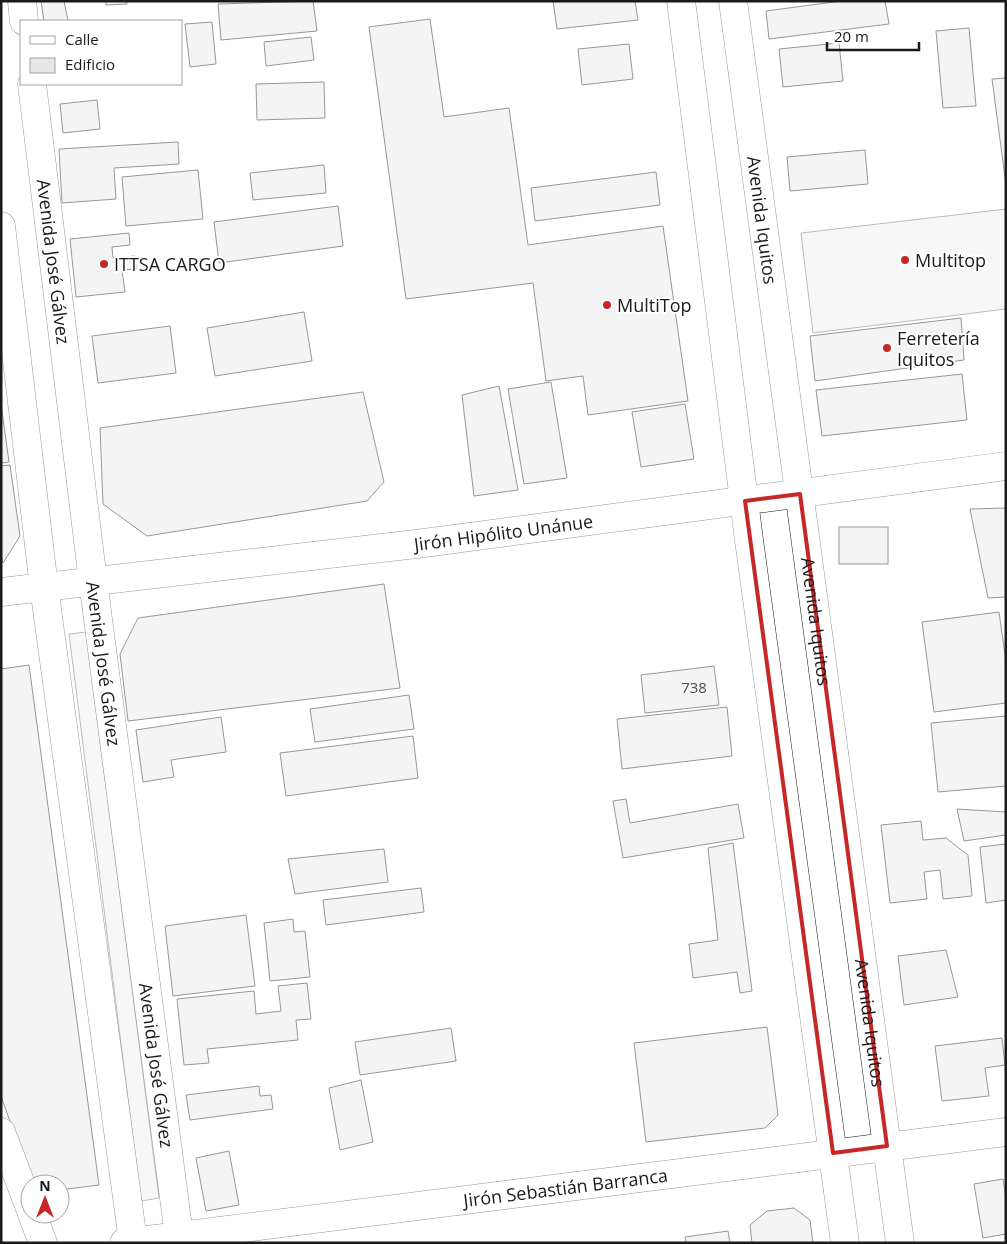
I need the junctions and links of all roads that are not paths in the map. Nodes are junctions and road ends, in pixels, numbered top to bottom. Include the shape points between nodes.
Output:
1 (22, 1) edge
2 (681, 1) edge
3 (733, 1) edge
4 (24, 20) edge
5 (32, 85) edge
6 (1, 226) edge
7 (1006, 466) edge
8 (800, 494) junction
9 (745, 501) junction
10 (93, 582) junction
11 (44, 587) junction
12 (1, 592) edge
13 (1, 1132) edge
14 (1006, 1132) edge
15 (887, 1146) junction
16 (834, 1153) junction
17 (20, 1182) edge
18 (36, 1224) edge
19 (180, 1239) edge
20 (129, 1242) edge
21 (43, 1243) edge
22 (845, 1243) edge
23 (900, 1243) edge

1 - 4 street
2 - 9 street
3 - 8 street, Avenida Iquitos
5 - 10 street, Avenida José Gálvez
6 - 11 street
7 - 8 street, Jirón Hipólito Unánue
8 - 9 street, Jirón Hipólito Unánue
8 - 15 street, Avenida Iquitos
9 - 10 street, Jirón Hipólito Unánue
9 - 16 street
10 - 11 street, Jirón Hipólito Unánue
10 - 19 street, Avenida José Gálvez
11 - 12 street, Jirón Hipólito Unánue
11 - 20 street
13 - 17 street
14 - 15 street, Jirón Sebastián Barranca
15 - 16 street, Jirón Sebastián Barranca
15 - 23 street, Avenida Iquitos
16 - 19 street, Jirón Sebastián Barranca
16 - 22 street
18 - 21 street
19 - 20 street, Jirón Sebastián Barranca

